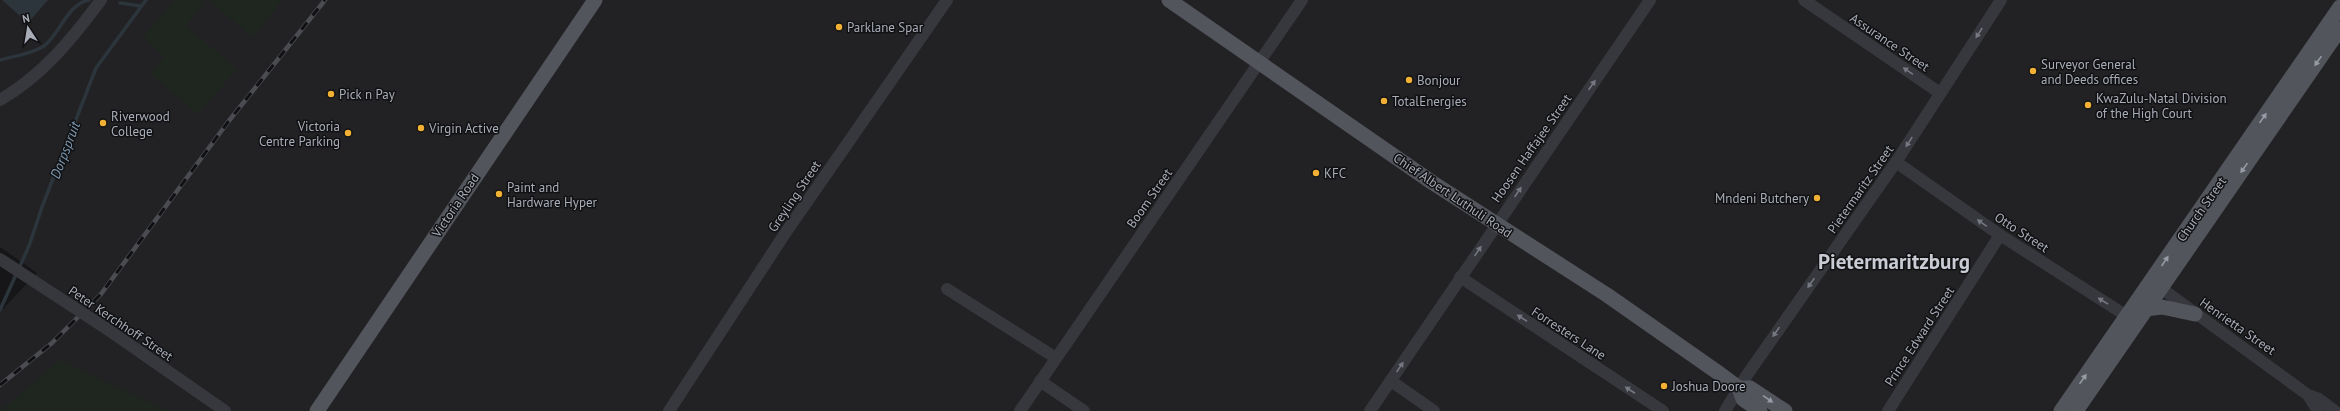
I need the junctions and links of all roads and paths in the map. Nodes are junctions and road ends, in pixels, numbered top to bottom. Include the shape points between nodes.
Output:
1 (101, 0) edge
2 (595, 0) edge
3 (947, 0) edge
4 (1169, 0) edge
5 (1302, 0) edge
6 (1650, 0) edge
7 (1804, 0) edge
8 (2000, 0) edge
9 (2340, 7) edge
10 (2340, 29) edge
11 (1259, 63) junction
12 (1940, 93) junction
13 (0, 100) edge
14 (1896, 162) junction
15 (1496, 224) junction
16 (2000, 235) junction
17 (0, 259) edge
18 (1460, 278) junction
19 (2156, 284) junction
20 (947, 289) dead end
21 (2145, 309) junction
22 (2195, 314) junction
23 (2131, 318) junction
24 (1056, 358) junction
25 (1040, 381) junction
26 (1391, 381) junction
27 (1739, 388) junction
28 (2308, 395) junction
29 (225, 411) edge
30 (317, 411) edge
31 (669, 411) edge
32 (1020, 411) edge
33 (1084, 411) edge
34 (1370, 411) edge
35 (1434, 411) edge
36 (1663, 411) edge
37 (1725, 411) edge
38 (1760, 411) edge
39 (1785, 411) edge
40 (1888, 411) edge
41 (2061, 411) edge
42 (2076, 411) edge
43 (2318, 411) edge
44 (2335, 411) edge

1 - 13 street via 56,57 19,89
2 - 30 main road, Victoria Road
3 - 31 street, Greyling Street via 786,232
4 - 11 main road, Chief Albert Luthuli Road
5 - 11 street, Boom Street
15 -> 6 street, Hoosen Haffajee Street
12 -> 7 street, Assurance Street
8 -> 12 street, Pietermaritz Street
19 -> 9 main road, Church Street
10 -> 19 main road, Church Street
11 - 15 main road, Chief Albert Luthuli Road
11 - 24 street, Boom Street
12 -> 14 street, Pietermaritz Street
16 -> 14 street, Otto Street
14 -> 27 street, Pietermaritz Street
18 -> 15 street, Hoosen Haffajee Street
15 - 27 main road, Chief Albert Luthuli Road via 1606,295
23 -> 16 street, Otto Street
16 - 40 street, Prince Edward Street
17 - 29 street, Peter Kerchhoff Street, bridge
26 -> 18 street, Hoosen Haffajee Street
36 -> 18 street, Forresters Lane
19 - 21 main road, Church Street
19 - 22 street, Henrietta Street
19 - 23 main road, Church Street
20 - 24 street
21 - 22 main road via 2162,308
21 - 23 main road, Church Street
22 - 28 street, Henrietta Street
41 -> 23 main road, Church Street
23 - 42 main road, Church Street
24 - 25 street, Boom Street
25 - 32 street, Boom Street
25 - 33 street
26 - 34 street, Hoosen Haffajee Street
26 - 35 street
27 - 37 street, Pietermaritz Street
27 - 38 main road, Chief Albert Luthuli Road via 1743,399
27 -> 39 main road, Chief Albert Luthuli Road via 1750,388
28 - 43 street, Henrietta Street
28 - 44 street, Henrietta Street via 2319,399

